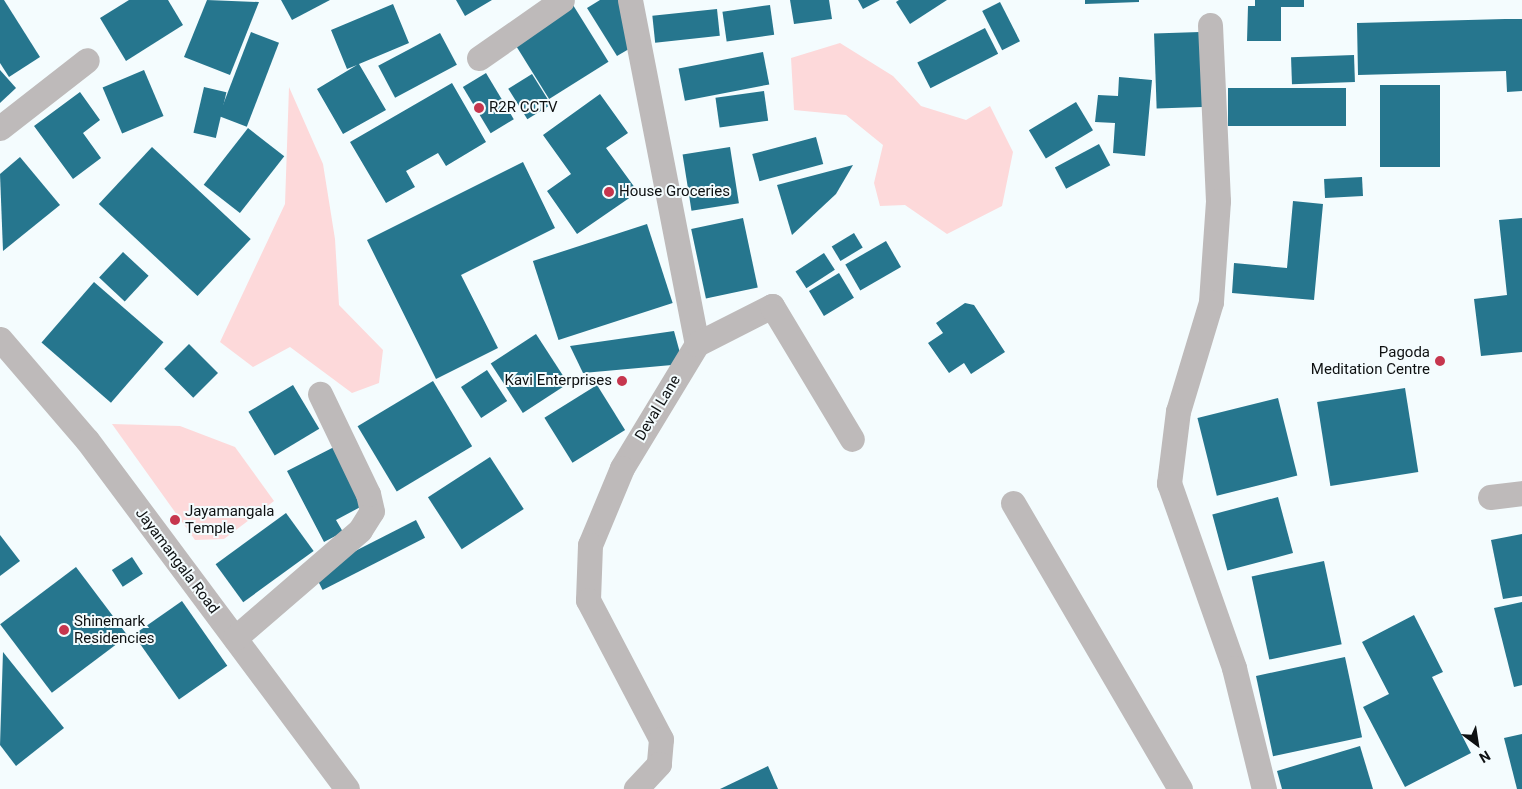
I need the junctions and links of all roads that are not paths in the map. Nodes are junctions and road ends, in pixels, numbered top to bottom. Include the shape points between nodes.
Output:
1 (562, 0) edge
2 (630, 0) edge
3 (1210, 25) dead end
4 (479, 58) dead end
5 (87, 60) dead end
6 (0, 128) edge
7 (0, 339) edge
8 (697, 344) junction
9 (320, 394) dead end
10 (852, 439) dead end
11 (1522, 493) edge
12 (1490, 497) dead end
13 (1013, 503) dead end
14 (235, 638) junction
15 (347, 789) edge
16 (636, 789) edge
17 (1180, 789) edge
18 (1264, 789) edge

1 - 4 street
2 - 8 street
3 - 18 street via 1218,201 1211,302 1178,411 1169,483 1234,668
5 - 6 street
7 - 14 street, Jayamangala Road via 87,440
8 - 10 street via 772,306
8 - 16 street, Deval Lane via 622,468 590,545 588,600 661,739 659,764
9 - 14 street via 368,494 372,511 360,530
11 - 12 street
13 - 17 street
14 - 15 street, Jayamangala Road

